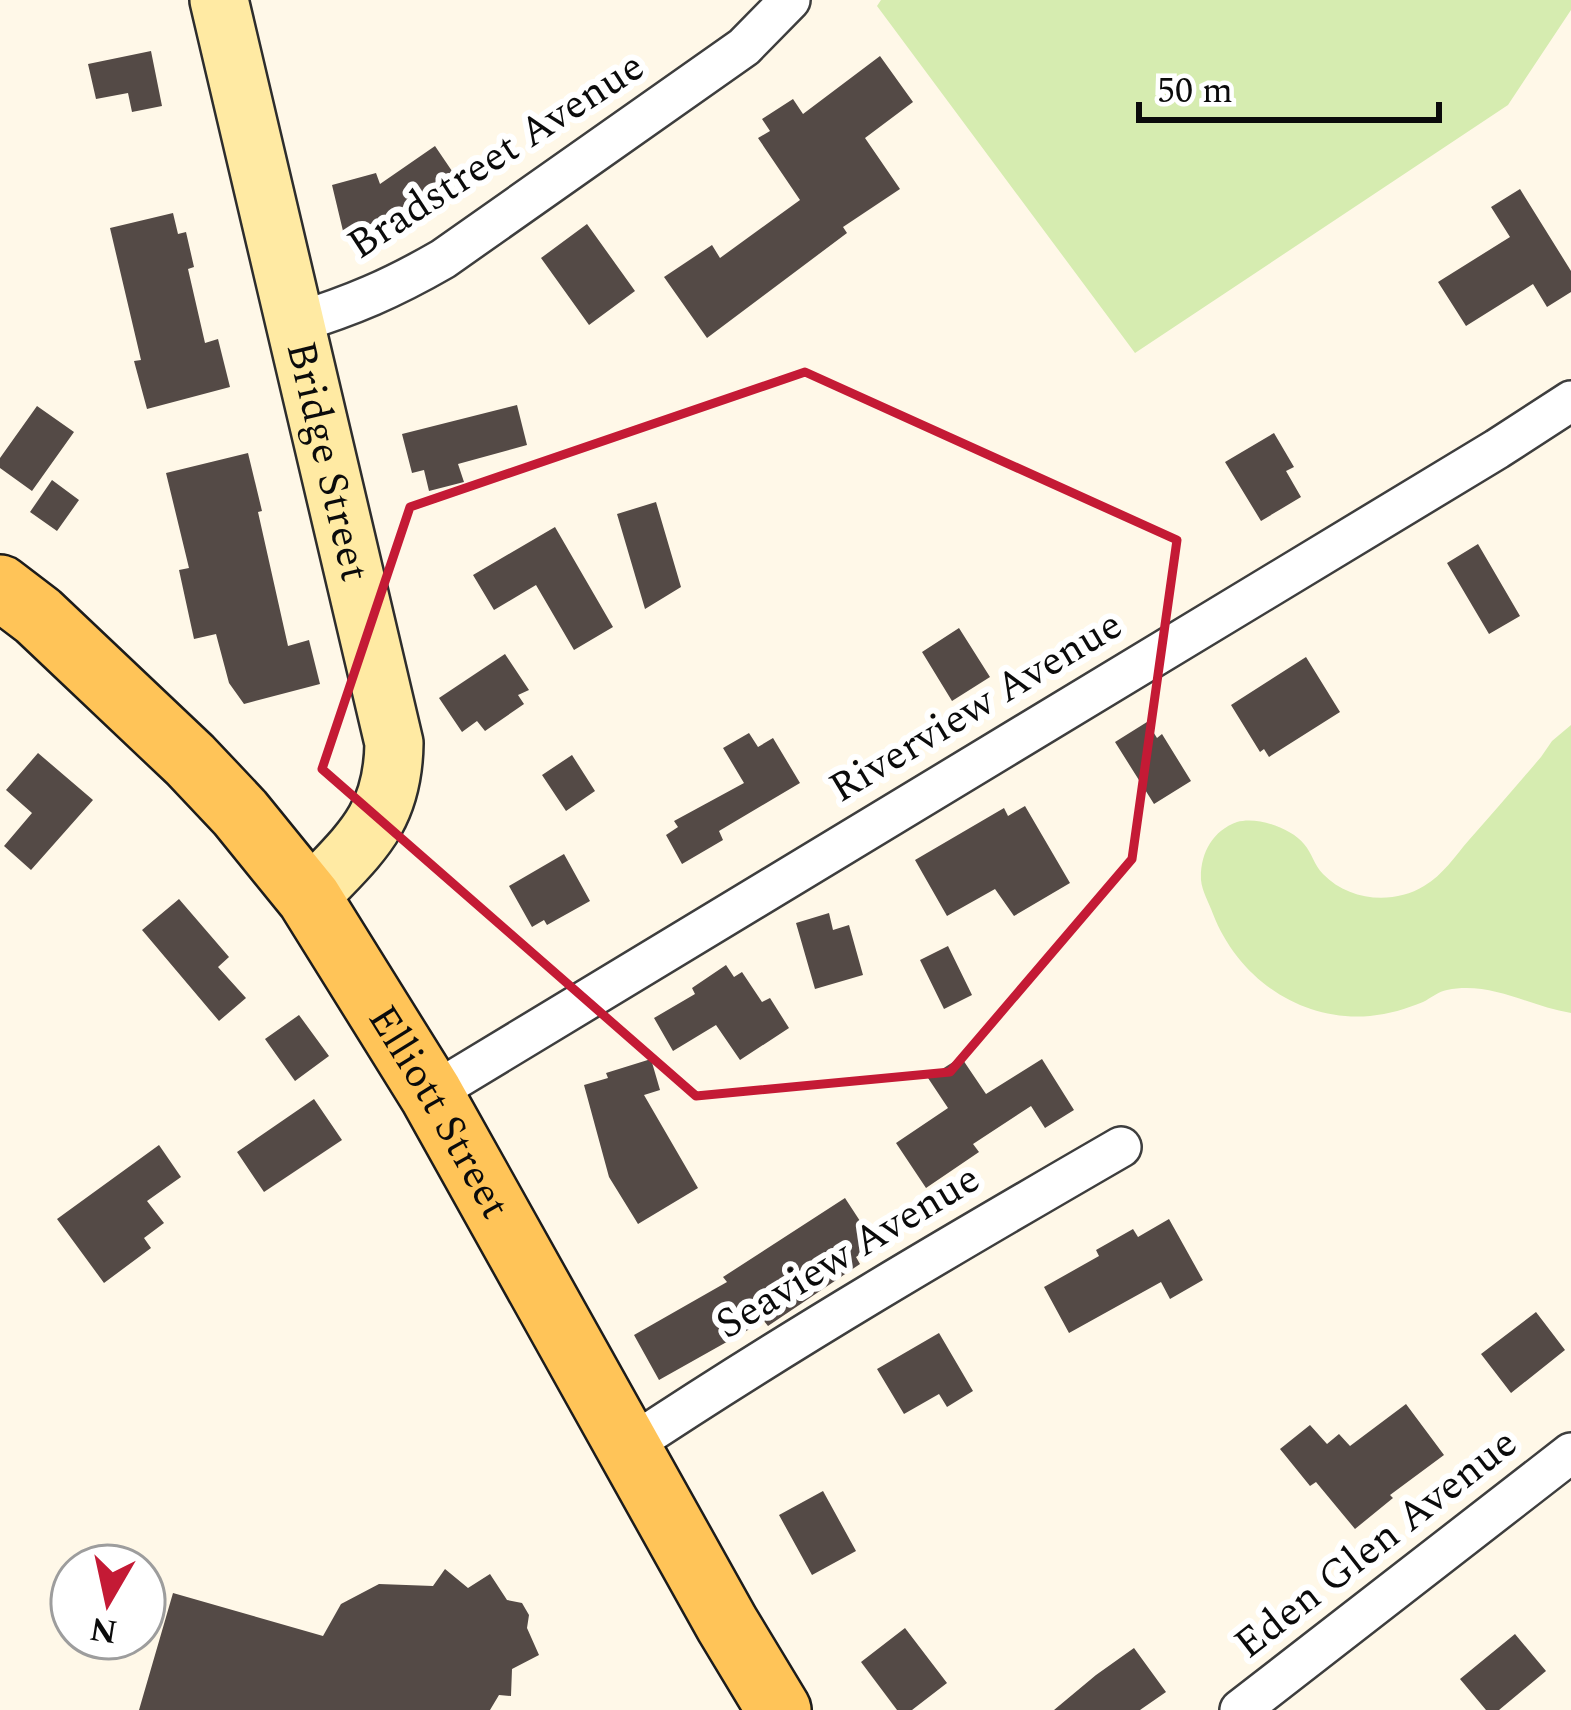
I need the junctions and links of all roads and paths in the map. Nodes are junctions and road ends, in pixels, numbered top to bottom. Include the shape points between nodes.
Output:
1 (219, 0) edge
2 (790, 0) edge
3 (296, 323) junction
4 (1571, 400) edge
5 (0, 587) edge
6 (308, 898) junction
7 (431, 1094) junction
8 (1121, 1147) dead end
9 (628, 1447) junction
10 (1571, 1454) edge
11 (779, 1710) edge
12 (1240, 1710) edge

1 - 3 main road, Bridge Street
2 - 3 street, Bradstreet Avenue via 744,47 443,259 356,304
3 - 6 main road, Bridge Street via 394,743 393,777 376,823
4 - 7 street, Riverview Avenue
5 - 6 main road, Elliott Street via 190,760
6 - 7 main road, Elliott Street
7 - 9 main road, Elliott Street
8 - 9 street, Seaview Avenue via 849,1305
9 - 11 main road, Elliott Street
10 - 12 street, Eden Glen Avenue

